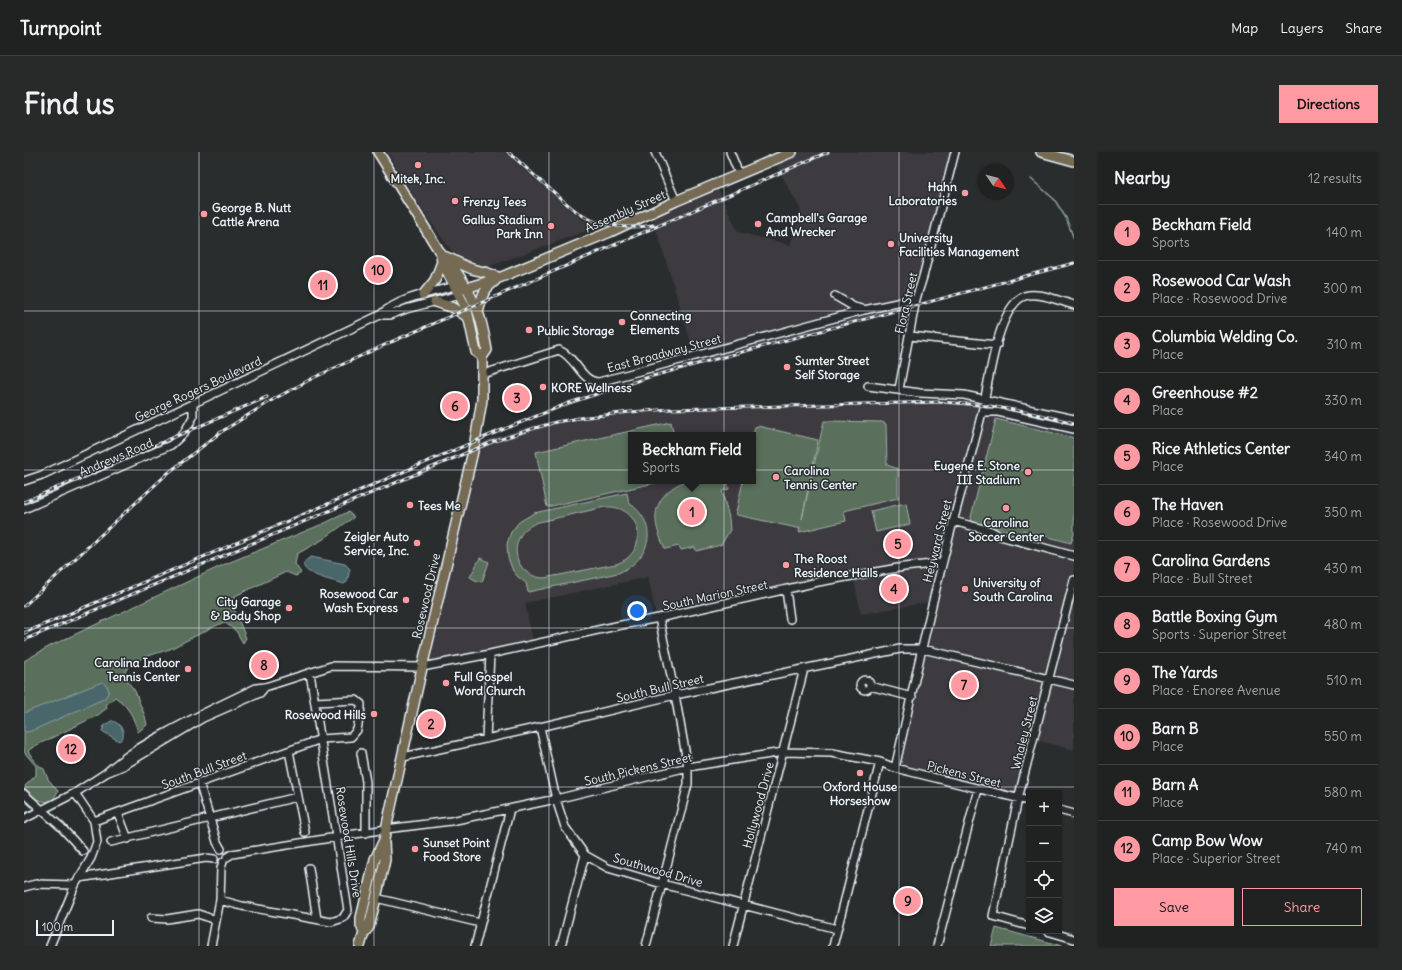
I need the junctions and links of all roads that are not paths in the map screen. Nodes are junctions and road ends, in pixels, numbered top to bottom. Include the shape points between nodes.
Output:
1 (378, 152) edge
2 (655, 152) edge
3 (730, 152) edge
4 (792, 152) edge
5 (955, 152) edge
6 (1041, 152) edge
7 (1074, 161) edge
8 (740, 174) junction
9 (676, 201) junction
10 (443, 258) junction
11 (499, 278) junction
12 (455, 286) junction
13 (466, 288) junction
14 (423, 295) junction
15 (460, 295) junction
16 (835, 296) dead end
17 (916, 299) junction
18 (435, 302) junction
19 (1074, 305) edge
20 (864, 310) junction
21 (478, 312) junction
22 (380, 315) junction
23 (469, 318) junction
24 (910, 336) junction
25 (997, 345) junction
26 (482, 357) junction
27 (483, 374) junction
28 (868, 386) dead end
29 (899, 389) junction
30 (985, 398) junction
31 (193, 404) junction
32 (982, 412) junction
33 (1074, 419) edge
34 (1074, 429) edge
35 (24, 480) edge
36 (24, 509) edge
37 (952, 523) junction
38 (1074, 556) edge
39 (942, 563) junction
40 (1074, 580) edge
41 (786, 590) junction
42 (659, 618) junction
43 (790, 619) dead end
44 (922, 649) junction
45 (490, 654) junction
46 (422, 667) junction
47 (804, 669) junction
48 (310, 673) junction
49 (1049, 679) junction
50 (1074, 685) edge
51 (870, 686) dead end
52 (676, 695) junction
53 (912, 697) junction
54 (315, 702) junction
55 (540, 727) junction
56 (321, 739) junction
57 (486, 739) junction
58 (288, 751) junction
59 (783, 752) junction
60 (361, 753) dead end
61 (403, 757) junction
62 (880, 762) junction
63 (688, 767) junction
64 (895, 768) junction
65 (200, 782) junction
66 (978, 790) junction
67 (75, 793) junction
68 (24, 794) edge
69 (297, 797) junction
70 (1018, 798) junction
71 (556, 799) junction
72 (1026, 800) edge
73 (510, 808) junction
74 (42, 810) junction
75 (1062, 811) edge
76 (118, 813) junction
77 (1074, 814) edge
78 (24, 819) edge
79 (210, 819) junction
80 (94, 821) junction
81 (386, 829) junction
82 (305, 832) dead end
83 (366, 833) junction
84 (336, 837) junction
85 (128, 839) junction
86 (384, 840) junction
87 (111, 842) dead end
88 (83, 851) dead end
89 (585, 855) junction
90 (220, 856) junction
91 (309, 868) dead end
92 (80, 878) junction
93 (662, 884) junction
94 (75, 885) junction
95 (24, 887) edge
96 (376, 898) junction
97 (220, 900) junction
98 (743, 905) junction
99 (151, 918) dead end
100 (317, 919) junction
101 (216, 920) junction
102 (480, 923) junction
103 (1026, 925) edge
104 (837, 929) junction
105 (364, 933) junction
106 (1057, 934) edge
107 (1074, 939) edge
108 (50, 946) edge
109 (211, 946) edge
110 (360, 946) edge
111 (475, 946) edge
112 (561, 946) edge
113 (646, 946) edge
114 (733, 946) edge
115 (833, 946) edge
116 (937, 946) edge

1 - 10 main road, Rosewood Drive
2 - 9 street
3 - 8 street
4 - 8 main road, Assembly Street
5 - 17 street, Flora Street
6 - 7 main road
8 - 9 main road, Assembly Street
9 - 11 main road, Assembly Street via 610,232
10 - 11 main road via 491,273
10 - 12 main road, Rosewood Drive
10 - 13 main road, Rosewood Drive
10 - 14 main road via 435,280
11 - 13 main road, Assembly Street
11 - 21 main road via 483,293
12 - 13 main road, Assembly Street
12 - 14 street, George Rogers Boulevard
12 - 15 main road, Rosewood Drive
13 - 15 main road
13 - 21 main road, Rosewood Drive
14 - 22 street, George Rogers Boulevard via 387,308
15 - 18 street, George Rogers Boulevard
15 - 23 main road, Rosewood Drive
16 - 20 street
17 - 20 street, East Broadway Street
17 - 24 street, Flora Street
18 - 22 street, George Rogers Boulevard via 390,315
18 - 23 main road via 454,308
19 - 25 street, Heyward Street via 1026,295 1018,300 1005,318
20 - 27 street, East Broadway Street via 599,382 587,379 571,358 559,350
21 - 26 main road, Rosewood Drive via 487,350
22 - 31 street, George Rogers Boulevard
23 - 26 main road, Rosewood Drive via 476,352
24 - 25 street
24 - 29 street, Flora Street
25 - 30 street, Heyward Street
26 - 27 main road, Rosewood Drive
27 - 46 main road, Rosewood Drive via 482,400 474,447
28 - 29 street
29 - 30 street
30 - 32 street, Heyward Street
30 - 33 street
31 - 35 street, George Rogers Boulevard via 42,475
31 - 36 street, Andrews Road via 193,417 183,435 171,445
32 - 34 street via 998,412
32 - 37 street, Heyward Street
37 - 38 street via 991,531 1000,536
37 - 39 street, Heyward Street
39 - 41 street, South Marion Street via 890,569
39 - 44 street, Heyward Street
40 - 49 street, Whaley Street
41 - 42 street, South Marion Street
41 - 43 street
42 - 45 street, South Marion Street
42 - 52 street
44 - 47 street, South Bull Street via 900,649
44 - 49 street, South Bull Street
44 - 53 street, Heyward Street
45 - 46 street, South Marion Street
45 - 57 street
46 - 48 street, South Marion Street via 331,666
46 - 61 main road, Rosewood Drive
47 - 52 street, South Bull Street
47 - 59 street, Hollywood Drive
48 - 54 street, Rosewood Hills Drive
48 - 67 street, South Marion Street via 256,688 201,713 137,750
49 - 50 street, South Bull Street
49 - 70 street, Whaley Street
51 - 53 street
52 - 55 street, South Bull Street
52 - 63 street
53 - 64 street, Heyward Street
54 - 56 street, Rosewood Hills Drive
54 - 56 street via 356,700 362,708 355,734 351,737
55 - 57 street, South Bull Street
55 - 71 street, Southwood Drive
56 - 58 street, South Bull Street
56 - 84 street, Rosewood Hills Drive
57 - 61 street, South Bull Street
58 - 65 street, South Bull Street
58 - 69 street
59 - 62 street, South Pickens Street via 832,753
59 - 63 street, South Pickens Street
59 - 98 street, Hollywood Drive
60 - 83 street via 366,782
61 - 81 main road, Rosewood Drive
62 - 64 street, South Pickens Street
62 - 104 street
63 - 71 street, South Pickens Street
63 - 93 street via 688,784
64 - 66 street, Pickens Street
65 - 76 street, South Bull Street
65 - 79 street
66 - 70 street, Pickens Street
66 - 116 street
67 - 74 street, South Marion Street
67 - 80 street
68 - 74 street
69 - 79 street
69 - 82 street
70 - 72 street, Pickens Street
70 - 103 street, Whaley Street via 993,916
71 - 73 street, South Pickens Street
71 - 89 street, Southwood Drive via 565,826
73 - 81 street, South Pickens Street via 451,822
73 - 102 street
74 - 78 street, South Marion Street
74 - 88 street
75 - 77 street
76 - 80 street, South Bull Street
76 - 85 street
79 - 85 street
79 - 90 street
80 - 92 street via 97,842
81 - 83 street
81 - 86 main road, Rosewood Drive
83 - 84 street
84 - 90 street
84 - 100 street, Rosewood Hills Drive via 348,910 343,918 331,922
85 - 87 street
86 - 96 main road, Rosewood Drive via 385,860
86 - 105 main road, Rosewood Drive via 375,859 361,918
89 - 93 street, Southwood Drive via 608,868
89 - 112 street
90 - 92 street
90 - 97 street
91 - 100 street
92 - 94 street
93 - 98 street, Southwood Drive
93 - 113 street
94 - 95 street via 36,884
94 - 108 street
96 - 102 street
96 - 105 main road, Rosewood Drive via 369,927
97 - 100 street, Rosewood Hills Drive
97 - 101 street
98 - 104 street, Southwood Drive
98 - 114 street, Hollywood Drive
99 - 101 street via 167,919 198,914
101 - 109 street
102 - 111 street
104 - 115 street
105 - 110 main road, Rosewood Drive
106 - 107 street

